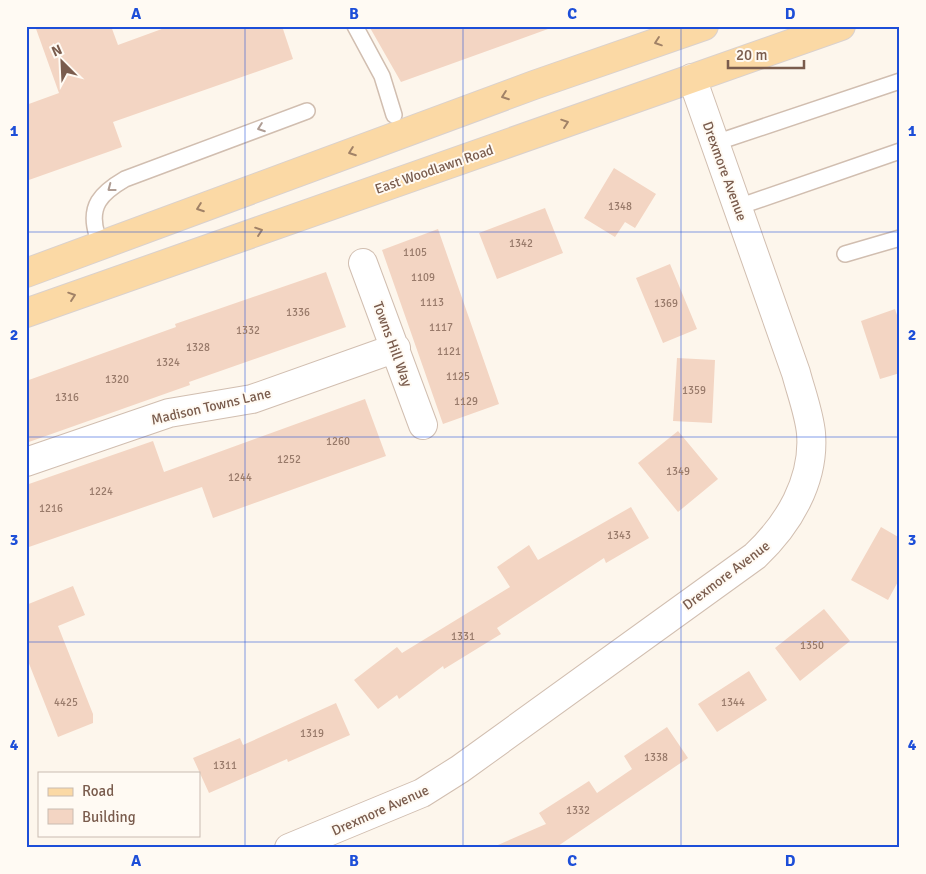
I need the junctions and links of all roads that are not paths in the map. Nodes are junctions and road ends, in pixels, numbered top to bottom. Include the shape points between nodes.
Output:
1 (355, 26) edge
2 (704, 26) edge
3 (841, 26) edge
4 (692, 78) junction
5 (900, 81) edge
6 (307, 111) dead end
7 (394, 115) dead end
8 (715, 143) junction
9 (900, 151) edge
10 (738, 207) junction
11 (97, 235) dead end
12 (900, 238) edge
13 (845, 254) dead end
14 (363, 263) dead end
15 (26, 273) edge
16 (26, 312) edge
17 (396, 348) junction
18 (423, 425) dead end
19 (26, 462) edge
20 (289, 848) edge

1 - 7 lane via 382,76
2 -> 15 main road via 534,85
3 - 4 main road, East Woodlawn Road
4 - 8 street, Drexmore Avenue
16 -> 4 main road, East Woodlawn Road
5 - 8 lane
6 -> 11 lane via 124,179 100,196 95,208
8 - 10 street, Drexmore Avenue
9 - 10 lane
10 - 20 street, Drexmore Avenue via 796,372 811,434 807,473 793,511 755,556 460,769 422,793
12 - 13 lane
14 - 17 street, Towns Hill Way
17 - 18 street, Towns Hill Way
17 - 19 street, Madison Towns Lane via 252,399 170,413

